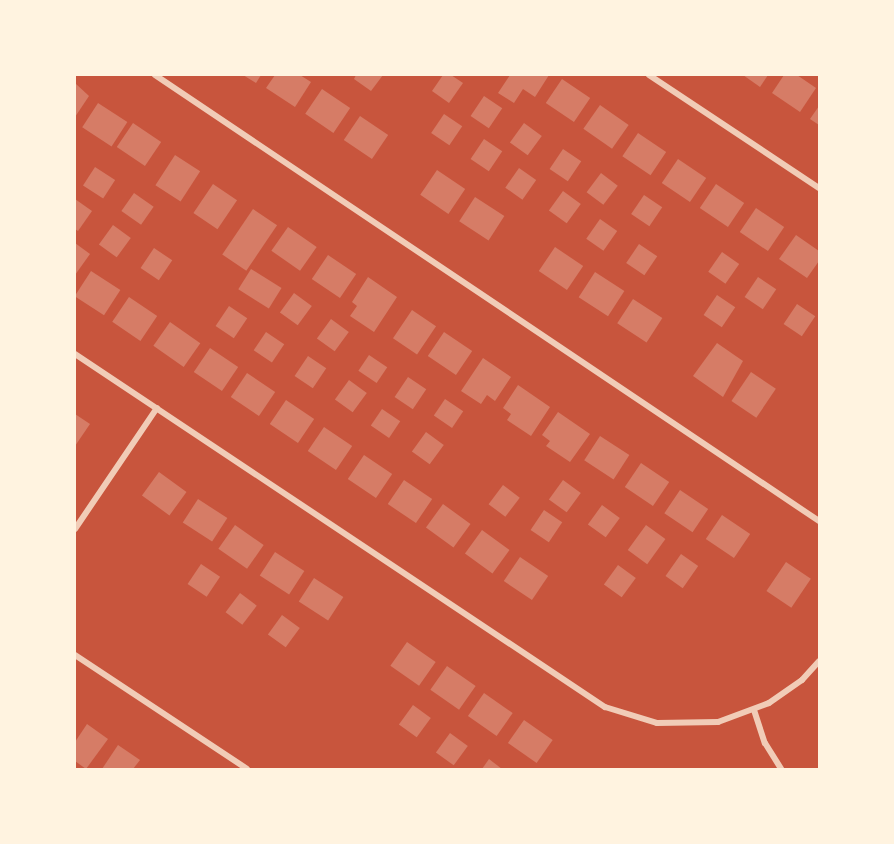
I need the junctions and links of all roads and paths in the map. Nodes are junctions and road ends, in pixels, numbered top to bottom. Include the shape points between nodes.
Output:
1 (155, 75) edge
2 (649, 75) edge
3 (819, 188) edge
4 (75, 354) edge
5 (157, 408) junction
6 (819, 521) edge
7 (75, 529) edge
8 (75, 655) edge
9 (819, 661) edge
10 (754, 711) junction
11 (247, 769) edge
12 (782, 769) edge

1 - 6 street
2 - 3 street
4 - 5 street
5 - 7 street
5 - 10 street via 605,707 637,719 677,726 718,722
8 - 11 street
9 - 10 street via 786,692
10 - 12 street via 765,742

